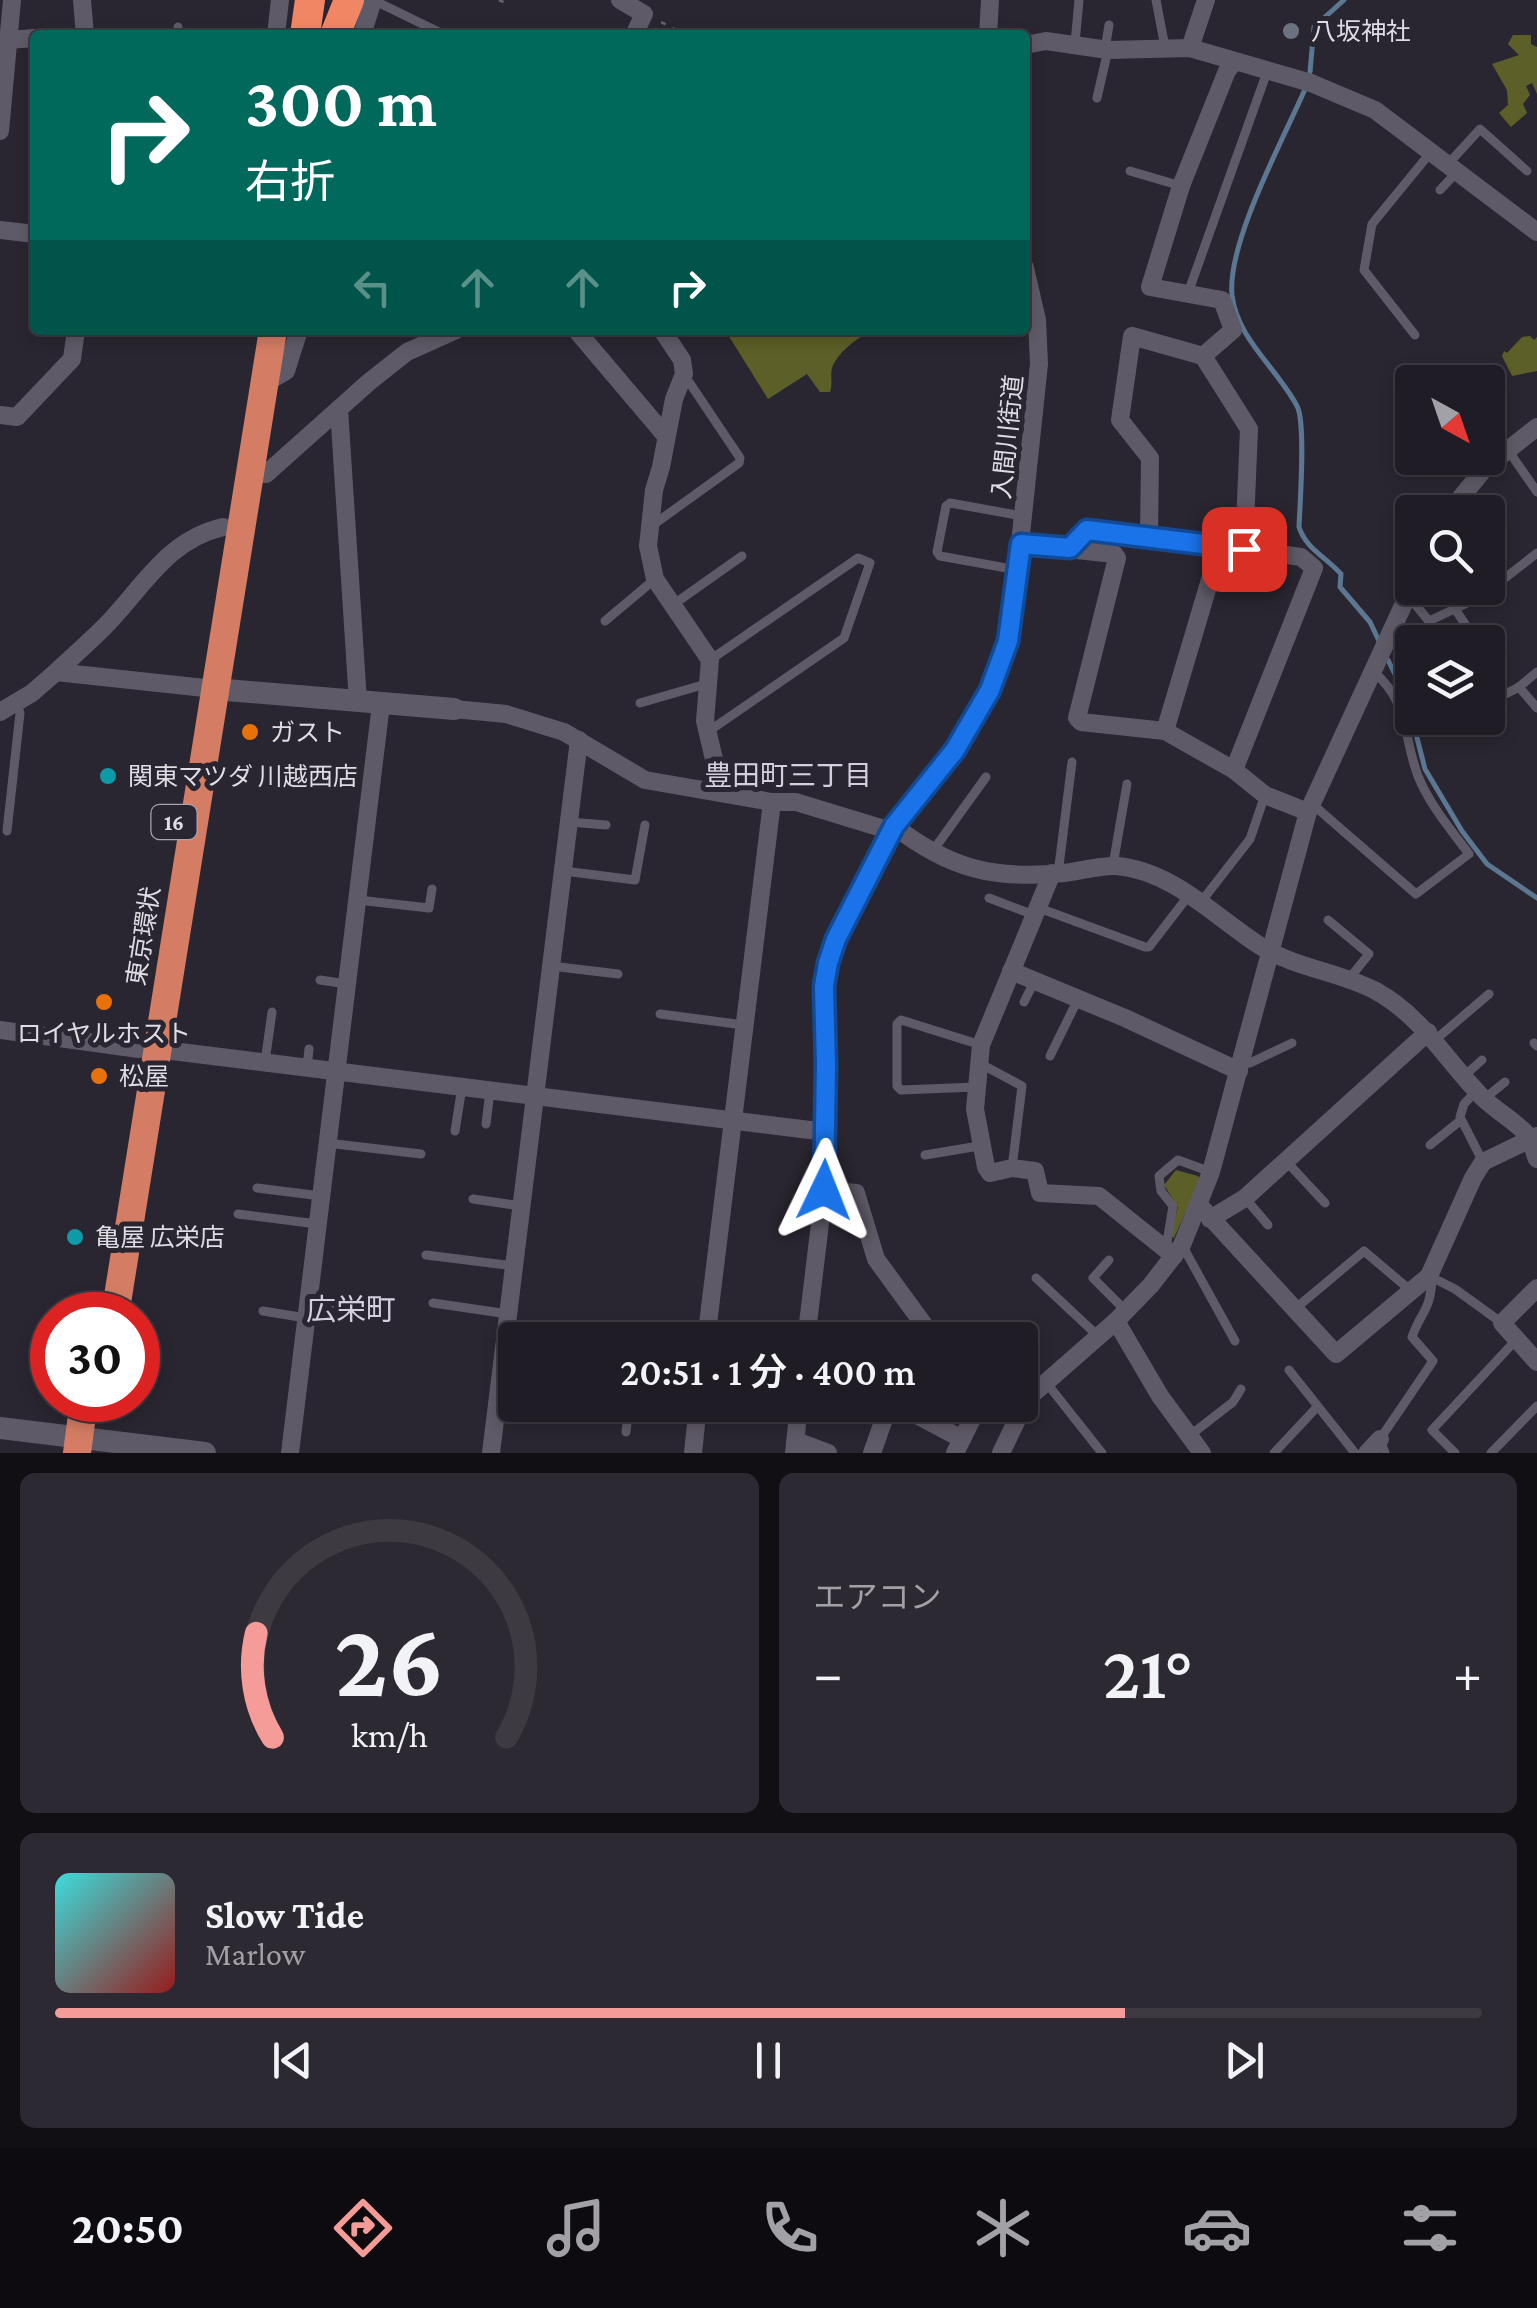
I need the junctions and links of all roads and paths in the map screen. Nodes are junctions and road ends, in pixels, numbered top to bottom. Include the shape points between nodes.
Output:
1 (12, 0) edge
2 (82, 0) edge
3 (280, 0) edge
4 (312, 0) edge
5 (332, 0) edge
6 (349, 0) edge
7 (373, 0) edge
8 (499, 0) edge
9 (620, 0) edge
10 (1080, 0) edge
11 (1156, 0) edge
12 (1206, 0) edge
13 (987, 1) edge
14 (510, 6) dead end
15 (644, 14) junction
16 (1109, 25) dead end
17 (85, 30) edge
18 (277, 30) edge
19 (307, 30) edge
20 (326, 30) edge
21 (337, 30) edge
22 (364, 30) edge
23 (436, 30) edge
24 (636, 30) edge
25 (676, 30) edge
26 (988, 30) edge
27 (30, 38) edge
28 (8, 40) junction
29 (1074, 43) junction
30 (1030, 44) edge
31 (1166, 47) junction
32 (1190, 48) junction
33 (1106, 49) junction
34 (1234, 62) junction
35 (1268, 72) junction
36 (1098, 98) dead end
37 (0, 132) edge
38 (1433, 150) junction
39 (1454, 167) junction
40 (1130, 172) dead end
41 (1526, 172) dead end
42 (1180, 186) junction
43 (1440, 190) dead end
44 (1535, 226) edge
45 (0, 230) edge
46 (30, 233) edge
47 (1030, 288) edge
48 (1188, 295) junction
49 (75, 335) edge
50 (254, 335) edge
51 (272, 335) edge
52 (297, 335) edge
53 (430, 335) edge
54 (580, 335) edge
55 (665, 335) edge
56 (1415, 335) dead end
57 (1203, 356) junction
58 (684, 374) junction
59 (264, 384) junction
60 (338, 409) junction
61 (0, 415) edge
62 (1537, 427) edge
63 (665, 435) junction
64 (1506, 448) junction
65 (250, 473) junction
66 (1537, 492) edge
67 (1463, 495) edge
68 (1024, 516) junction
69 (222, 527) junction
70 (648, 529) junction
71 (1148, 536) junction
72 (1021, 544) junction
73 (1220, 546) junction
74 (1070, 548) junction
75 (1244, 549) junction
76 (1537, 553) edge
77 (742, 556) dead end
78 (1018, 570) junction
79 (656, 580) junction
80 (674, 604) junction
81 (1404, 605) edge
82 (1419, 605) edge
83 (1454, 609) junction
84 (605, 621) dead end
85 (1429, 621) junction
86 (1430, 625) edge
87 (1466, 625) edge
88 (710, 660) junction
89 (1373, 671) junction
90 (56, 672) junction
91 (1537, 672) edge
92 (706, 684) junction
93 (204, 688) junction
94 (1519, 688) junction
95 (1505, 695) edge
96 (369, 703) junction
97 (640, 703) dead end
98 (8, 708) edge
99 (1537, 708) edge
100 (454, 709) joint
101 (1165, 731) junction
102 (708, 732) junction
103 (579, 740) junction
104 (1072, 762) dead end
105 (1234, 770) junction
106 (986, 777) dead end
107 (1127, 784) dead end
108 (722, 793) junction
109 (1266, 796) junction
110 (772, 802) junction
111 (1309, 808) junction
112 (569, 822) junction
113 (606, 825) dead end
114 (645, 826) dead end
115 (893, 829) junction
116 (7, 830) dead end
117 (931, 852) junction
118 (1113, 866) junction
119 (562, 871) junction
120 (1055, 874) junction
121 (432, 889) dead end
122 (989, 898) dead end
123 (1195, 898) junction
124 (358, 900) junction
125 (1035, 911) junction
126 (1328, 920) dead end
127 (1268, 950) junction
128 (551, 966) junction
129 (1011, 971) junction
130 (618, 974) dead end
131 (320, 980) dead end
132 (1348, 980) junction
133 (1034, 981) junction
134 (347, 984) junction
135 (1488, 994) dead end
136 (1078, 999) junction
137 (1024, 1002) dead end
138 (272, 1012) dead end
139 (660, 1014) dead end
140 (744, 1025) junction
141 (0, 1030) edge
142 (1431, 1036) junction
143 (1292, 1043) dead end
144 (147, 1049) junction
145 (981, 1054) junction
146 (1050, 1056) dead end
147 (1482, 1060) dead end
148 (266, 1062) junction
149 (1240, 1067) junction
150 (336, 1071) junction
151 (1505, 1082) dead end
152 (978, 1086) junction
153 (462, 1087) junction
154 (1475, 1089) junction
155 (490, 1091) junction
156 (534, 1097) junction
157 (732, 1119) junction
158 (1461, 1120) junction
159 (486, 1124) dead end
160 (455, 1131) dead end
161 (826, 1132) junction
162 (1534, 1138) edge
163 (327, 1142) junction
164 (1430, 1145) dead end
165 (979, 1146) junction
166 (421, 1154) dead end
167 (925, 1154) dead end
168 (1537, 1158) edge
169 (1286, 1161) junction
170 (1483, 1162) junction
171 (1012, 1168) junction
172 (1211, 1172) junction
173 (257, 1188) dead end
174 (824, 1190) junction
175 (321, 1196) junction
176 (1244, 1198) junction
177 (473, 1199) dead end
178 (1325, 1202) dead end
179 (521, 1206) junction
180 (1205, 1212) junction
181 (238, 1214) dead end
182 (318, 1224) junction
183 (1268, 1225) dead end
184 (1174, 1250) junction
185 (426, 1256) dead end
186 (1109, 1260) dead end
187 (514, 1266) junction
188 (1430, 1276) junction
189 (1036, 1278) dead end
190 (1537, 1288) edge
191 (1410, 1290) junction
192 (102, 1292) edge
193 (119, 1292) edge
194 (432, 1303) dead end
195 (366, 1308) dead end
196 (1296, 1308) junction
197 (307, 1309) junction
198 (262, 1311) dead end
199 (508, 1314) junction
200 (1121, 1316) junction
201 (708, 1322) edge
202 (808, 1322) edge
203 (922, 1322) edge
204 (1502, 1323) junction
205 (1098, 1336) junction
206 (1235, 1340) dead end
207 (1516, 1340) junction
208 (1537, 1362) edge
209 (1289, 1370) dead end
210 (1045, 1381) junction
211 (1038, 1385) edge
212 (1240, 1389) dead end
213 (1317, 1406) junction
214 (1537, 1406) edge
215 (95, 1422) edge
216 (627, 1422) edge
217 (696, 1422) edge
218 (798, 1422) edge
219 (883, 1422) edge
220 (923, 1422) edge
221 (971, 1422) edge
222 (1013, 1422) edge
223 (0, 1428) edge
224 (626, 1432) dead end
225 (1188, 1437) junction
226 (87, 1446) edge
227 (958, 1446) edge
228 (1383, 1446) edge
229 (795, 1447) edge
230 (205, 1453) edge
231 (290, 1453) edge
232 (492, 1453) edge
233 (693, 1453) edge
234 (828, 1453) edge
235 (872, 1453) edge
236 (1002, 1453) edge
237 (1102, 1453) edge
238 (1202, 1453) edge
239 (1274, 1453) edge
240 (1355, 1453) edge
241 (1366, 1453) edge
242 (1455, 1453) edge
243 (1491, 1453) edge

1 - 28 street
2 - 17 street
3 - 18 street
4 - 19 highway
5 - 20 highway
6 - 21 highway
7 - 22 street
7 - 23 lane
8 - 14 path
9 - 15 street
10 - 29 lane
11 - 31 lane
12 - 32 street
13 - 26 street
15 - 24 street
15 - 25 path
16 - 33 lane
27 - 28 street
28 - 37 street
29 - 30 street
29 - 33 street
31 - 32 street
31 - 33 street
32 - 34 street
33 - 36 lane
34 - 35 street
34 - 42 street
35 - 38 street via 1375,110
35 - 48 lane
38 - 39 street
38 - 56 lane via 1372,224 1364,270
39 - 41 lane via 1480,128
39 - 43 lane
39 - 44 street
40 - 42 lane
42 - 48 street via 1150,287
45 - 46 street
47 - 68 street, 入間川街道 via 1039,364
48 - 57 street via 1222,300 1233,330
49 - 61 street via 72,358 16,417
50 - 69 highway, 東京環状 / 16
51 - 59 highway, 東京環状 / 16
52 - 59 street via 286,371
53 - 60 street
54 - 63 street
55 - 58 street
57 - 71 street via 1132,336 1120,420 1150,458
57 - 75 street via 1248,428
58 - 63 street
58 - 70 lane via 740,458
59 - 65 highway, 東京環状 / 16
60 - 65 street via 266,474
60 - 96 street
62 - 64 street
63 - 70 street
64 - 66 lane
64 - 67 street
65 - 93 highway, 東京環状 / 16
68 - 72 street, 入間川街道
68 - 78 lane via 950,503 938,552
69 - 90 street via 196,533 160,563
69 - 93 highway, 東京環状 / 16
70 - 79 street
71 - 73 street
71 - 74 lane via 1087,530
72 - 74 street
72 - 78 street, 入間川街道
73 - 75 street
73 - 101 street
74 - 101 street via 1116,558 1080,722
75 - 105 street via 1300,557 1314,568
76 - 83 lane
77 - 80 lane
78 - 115 street, 入間川街道 via 1008,641 990,690 955,750
79 - 80 street
79 - 84 lane
80 - 88 street
81 - 89 street
82 - 85 lane
83 - 85 lane
83 - 87 lane
85 - 86 lane
88 - 92 street
88 - 102 lane via 858,558 870,563 844,638
89 - 111 street
89 - 111 lane via 1397,700 1418,778 1469,854 1416,894
90 - 93 street
90 - 98 street
91 - 94 lane
92 - 97 lane
92 - 102 street
93 - 96 street
93 - 144 highway, 東京環状 / 16
94 - 95 lane
94 - 99 lane
96 - 100 street
96 - 124 street
98 - 116 lane via 20,713
100 - 103 street via 506,714
101 - 105 street
102 - 108 street
103 - 108 street via 645,780
103 - 112 street
104 - 120 lane
105 - 109 street
106 - 117 lane
107 - 118 lane
108 - 110 street
109 - 111 street
109 - 123 lane via 1250,839
110 - 115 street via 796,802
110 - 140 street
111 - 127 street
112 - 113 lane
112 - 119 street
114 - 119 lane via 635,880
115 - 117 street
115 - 161 street, 入間川街道 via 828,963
117 - 120 street via 992,874
118 - 120 street
118 - 123 street via 1143,872
119 - 128 street
120 - 125 street
121 - 124 lane via 429,908
122 - 125 lane
123 - 125 lane via 1149,947
123 - 127 street
124 - 134 street
125 - 129 street
126 - 132 lane via 1369,954
127 - 132 street
127 - 149 street
128 - 130 lane
128 - 156 street
129 - 133 street
129 - 145 street
131 - 134 lane
132 - 142 street via 1375,991
133 - 136 street
133 - 137 lane
134 - 150 street
135 - 142 lane
136 - 146 lane
136 - 149 street
138 - 148 lane
139 - 140 lane
140 - 157 street
141 - 144 street
142 - 154 street
142 - 169 street
143 - 149 lane
144 - 148 street
144 - 192 highway, 東京環状 / 16
144 - 193 highway, 東京環状 / 16
145 - 152 street
145 - 152 lane via 901,1020 897,1024 902,1090
145 - 171 lane via 1022,1086
147 - 154 lane
148 - 150 street via 308,1058
149 - 172 street
150 - 153 street
150 - 163 street
151 - 154 lane
152 - 165 street
153 - 155 street
153 - 160 lane
154 - 158 lane
154 - 162 street
155 - 156 street
155 - 159 lane
156 - 157 street
156 - 179 street
157 - 161 street
157 - 201 street
158 - 164 lane
158 - 170 lane
161 - 174 street, 入間川街道
162 - 168 street
162 - 170 street
163 - 166 lane
163 - 175 street
165 - 167 lane
165 - 171 street via 990,1173
169 - 176 street
169 - 178 lane
170 - 188 street
171 - 184 street via 1035,1171 1040,1193 1099,1196
172 - 180 street
172 - 184 lane via 1178,1160 1159,1176 1173,1206
173 - 175 lane
174 - 202 street, 入間川街道
174 - 203 street via 856,1192 876,1259
175 - 182 street
176 - 180 street
176 - 183 lane
177 - 179 lane
179 - 187 street
180 - 184 street
180 - 196 street
181 - 182 lane
182 - 197 street
184 - 200 street
184 - 206 lane
185 - 187 lane
186 - 200 lane via 1093,1278
187 - 199 street
188 - 191 street
188 - 204 lane
188 - 228 lane via 1432,1296 1412,1337 1433,1361
189 - 205 lane
190 - 204 street
191 - 196 lane via 1364,1251
191 - 196 street via 1336,1354
194 - 199 lane
195 - 197 lane
197 - 198 lane
197 - 231 street
199 - 232 street
200 - 205 street
200 - 225 street
204 - 207 street
205 - 210 street
207 - 208 street
207 - 242 lane via 1432,1430
209 - 213 lane
210 - 211 street
210 - 237 lane
212 - 225 lane
213 - 239 lane
213 - 240 lane
214 - 243 lane
215 - 226 highway
216 - 224 lane
217 - 233 street
218 - 229 street
219 - 235 street
220 - 227 street
221 - 227 street
222 - 236 street
223 - 226 street
225 - 238 street
226 - 230 street
228 - 241 street
229 - 234 street

